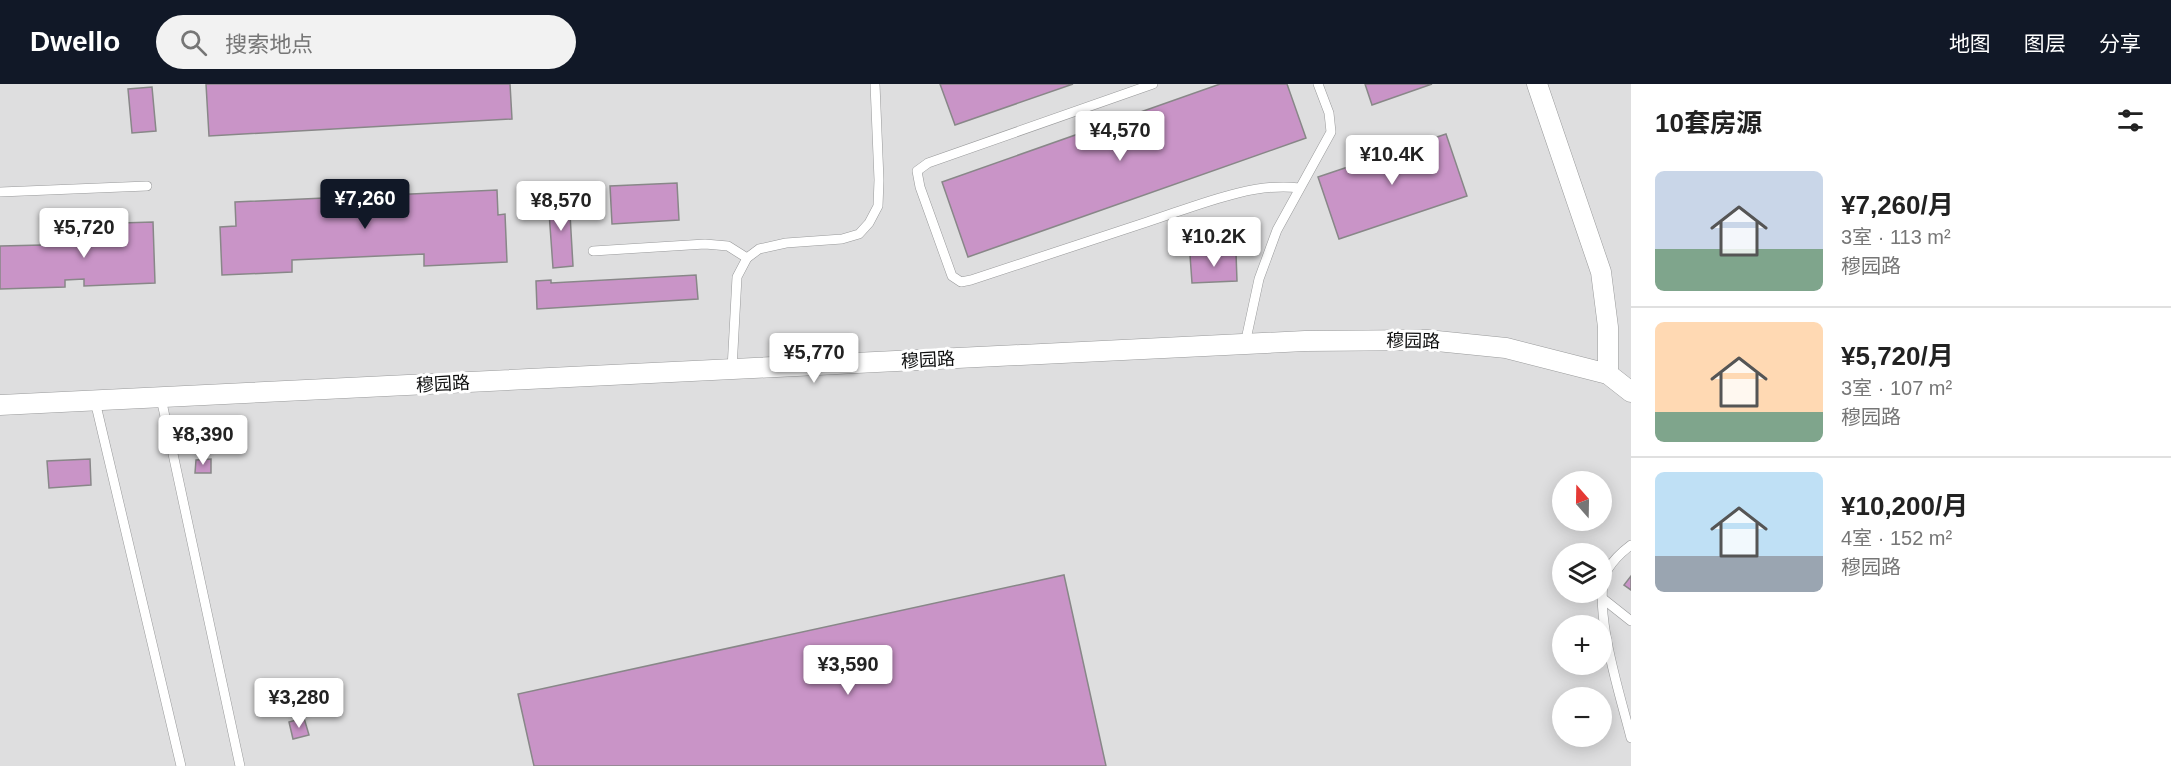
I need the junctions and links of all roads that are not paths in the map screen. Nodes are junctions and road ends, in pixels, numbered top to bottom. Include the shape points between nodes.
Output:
1 (875, 84) edge
2 (1153, 84) edge
3 (1318, 84) edge
4 (1537, 84) edge
5 (147, 186) dead end
6 (1299, 188) junction
7 (0, 192) edge
8 (593, 251) dead end
9 (747, 258) junction
10 (1245, 344) junction
11 (732, 369) junction
12 (1608, 374) junction
13 (1631, 392) edge
14 (162, 398) junction
15 (95, 401) junction
16 (0, 405) edge
17 (1631, 545) edge
18 (1612, 564) edge
19 (1602, 603) edge
20 (1608, 603) edge
21 (1631, 621) edge
22 (1631, 738) edge
23 (181, 766) edge
24 (240, 766) edge

1 - 9 lane via 878,207 869,223 859,234 786,243 759,249
2 - 6 lane via 928,163 917,171 952,276 961,282 971,280 1260,188
3 - 6 lane via 1329,113 1330,132
4 - 12 street via 1601,272 1608,327
5 - 7 lane
6 - 10 lane via 1277,230 1259,279
8 - 9 lane via 705,244 728,246
9 - 11 lane via 737,277
10 - 11 street, 穆园路
10 - 12 street, 穆园路 via 1427,340 1506,348
11 - 14 street, 穆园路
12 - 13 street, 穆园路
14 - 15 street, 穆园路
14 - 24 lane
15 - 16 street, 穆园路
15 - 23 lane
17 - 18 lane
19 - 22 lane via 1606,640
20 - 21 lane

